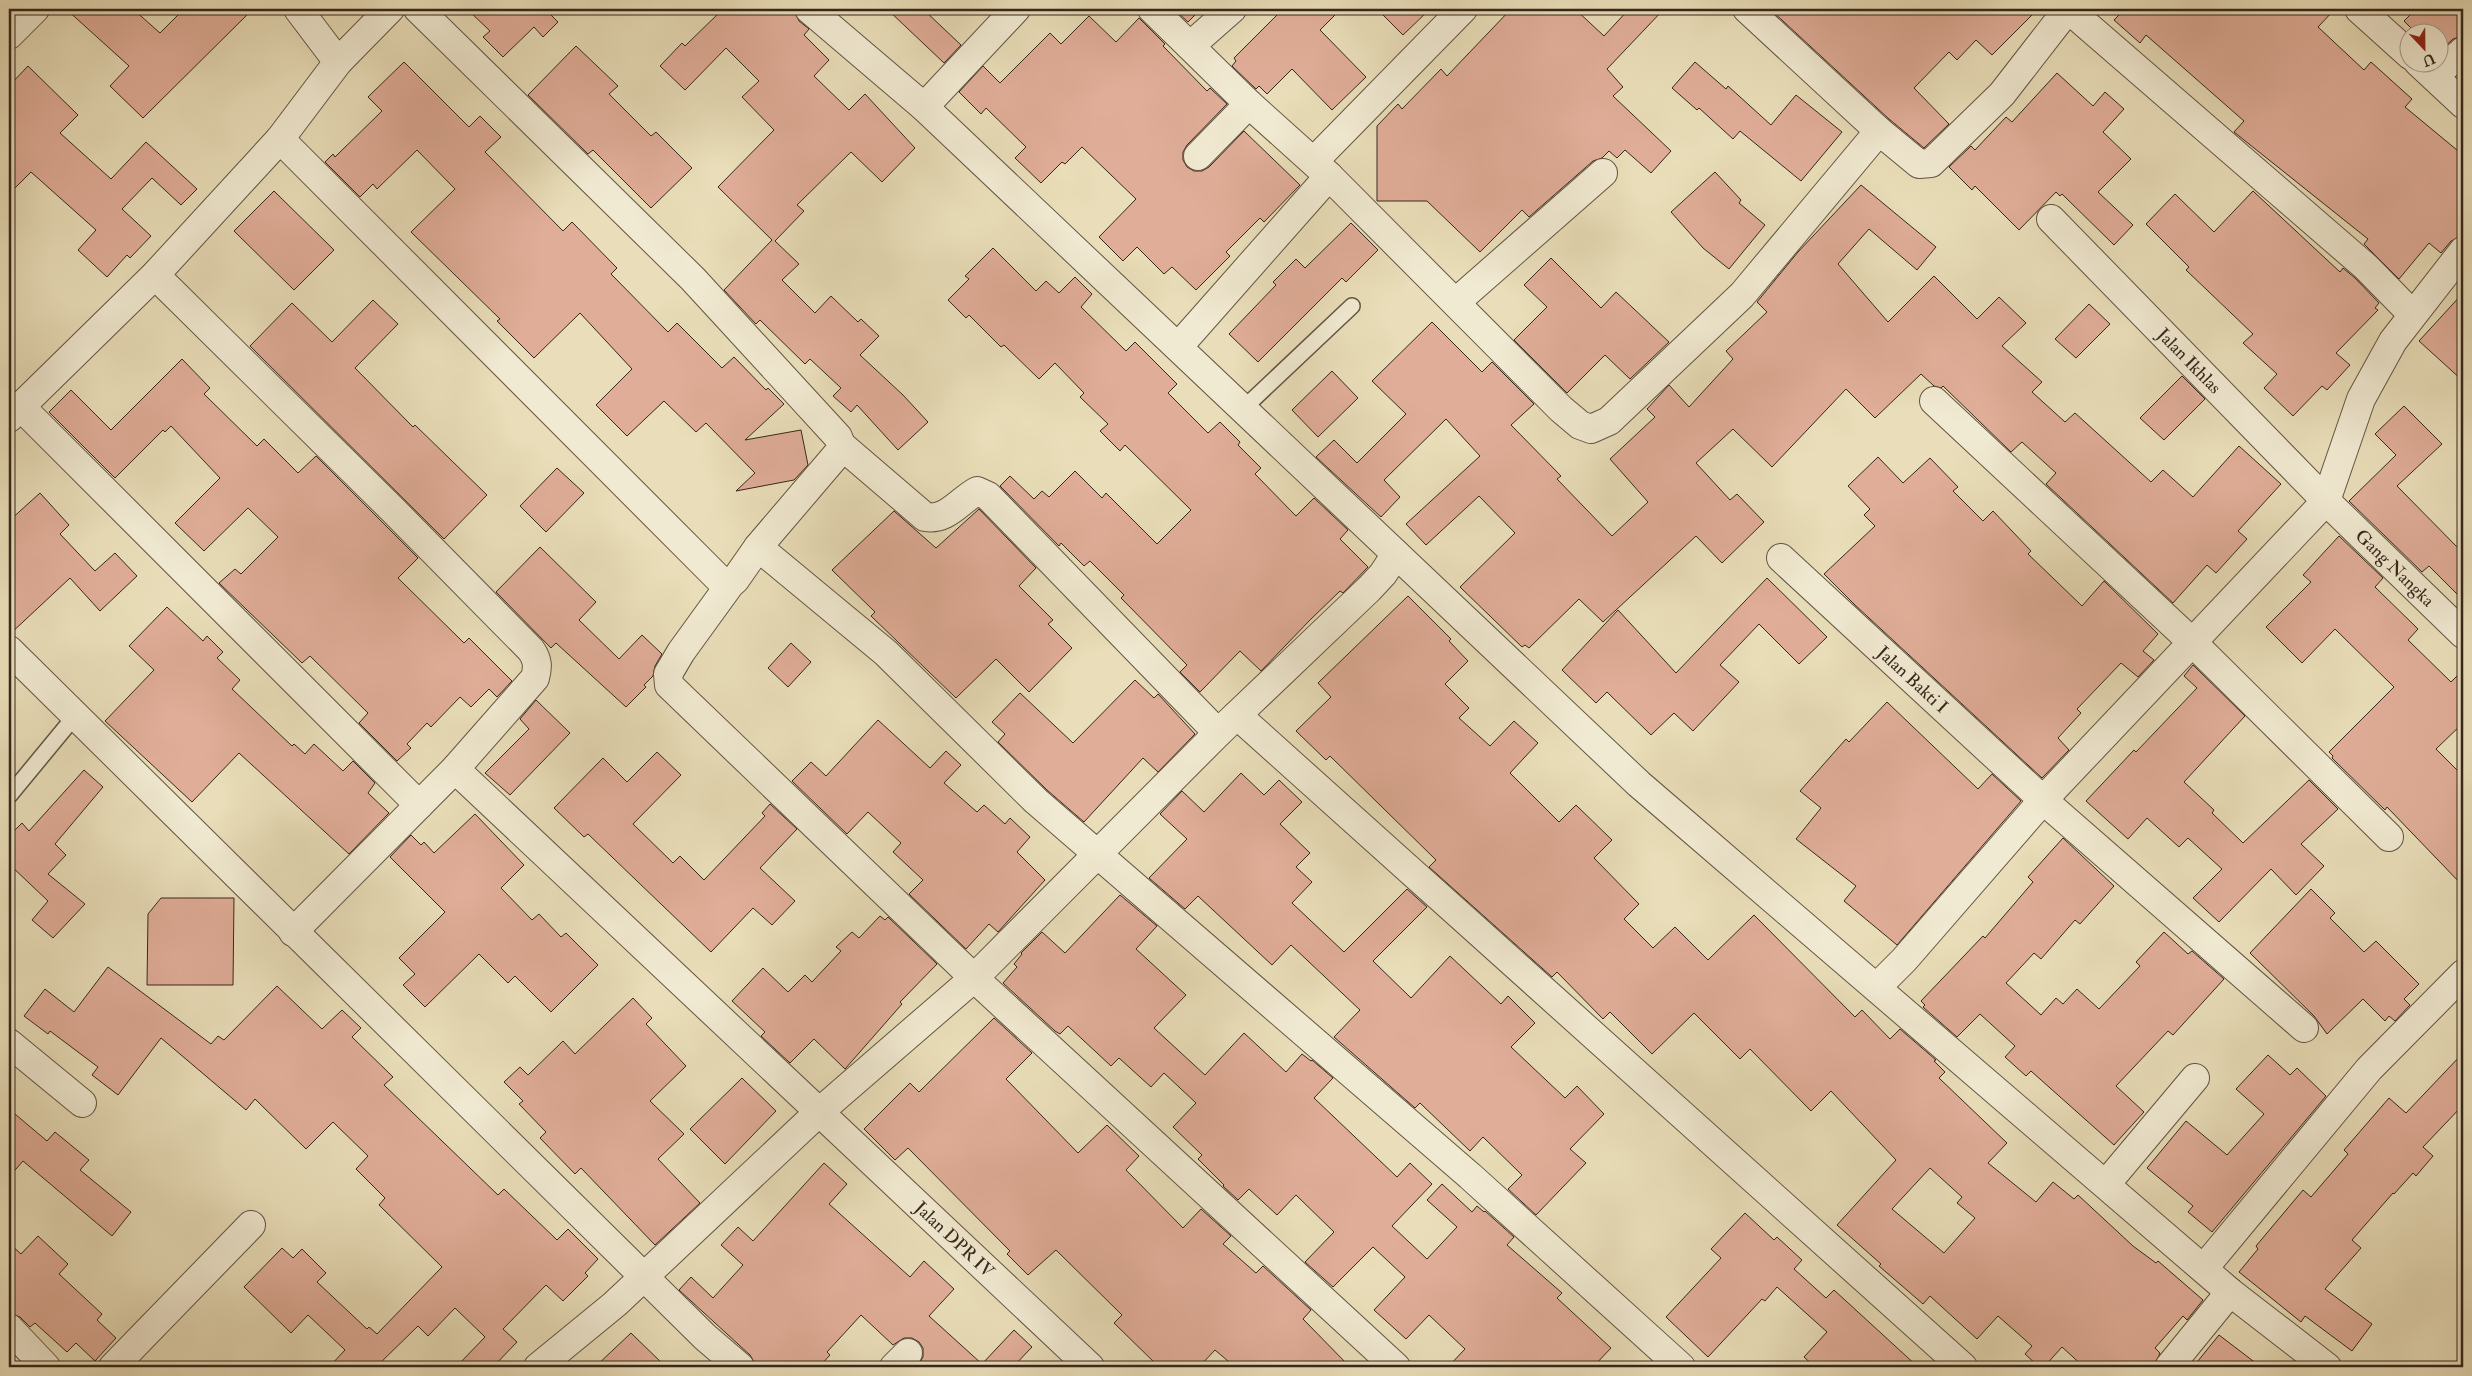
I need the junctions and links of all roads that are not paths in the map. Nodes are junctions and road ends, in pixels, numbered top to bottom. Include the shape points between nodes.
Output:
1 (298, 9) edge
2 (390, 9) edge
3 (418, 9) edge
4 (809, 9) edge
5 (1016, 9) edge
6 (1152, 9) edge
7 (1232, 9) edge
8 (1463, 9) edge
9 (1747, 9) edge
10 (2359, 9) edge
11 (2400, 45) edge
12 (1190, 46) junction
13 (2463, 51) edge
14 (2450, 57) edge
15 (338, 62) junction
16 (2429, 72) edge
17 (1249, 104) junction
18 (2463, 104) edge
19 (924, 107) junction
20 (1879, 131) junction
21 (280, 139) junction
22 (1198, 156) dead end
23 (1321, 169) junction
24 (1603, 174) dead end
25 (2051, 219) dead end
26 (2463, 251) edge
27 (155, 276) junction
28 (1456, 302) junction
29 (1352, 306) dead end
30 (2412, 314) junction
31 (1178, 347) junction
32 (1934, 401) dead end
33 (1244, 408) junction
34 (14, 412) edge
35 (840, 445) junction
36 (2326, 502) junction
37 (758, 547) junction
38 (1396, 554) junction
39 (1781, 558) dead end
40 (732, 583) junction
41 (2463, 634) edge
42 (2192, 642) junction
43 (9, 650) edge
44 (75, 716) junction
45 (1227, 724) junction
46 (455, 769) junction
47 (9, 796) edge
48 (2043, 800) junction
49 (419, 805) junction
50 (2389, 837) dead end
51 (1098, 853) junction
52 (293, 932) junction
53 (2463, 974) edge
54 (974, 978) junction
55 (1877, 987) junction
56 (2304, 1028) dead end
57 (9, 1043) edge
58 (2195, 1078) dead end
59 (82, 1103) dead end
60 (818, 1113) junction
61 (2106, 1184) junction
62 (251, 1225) dead end
63 (2204, 1268) junction
64 (644, 1277) junction
65 (2230, 1292) junction
66 (9, 1328) edge
67 (46, 1367) edge
68 (113, 1367) edge
69 (538, 1367) edge
70 (740, 1367) edge
71 (1090, 1367) edge
72 (1396, 1367) edge
73 (1681, 1367) edge
74 (1964, 1367) edge
75 (2169, 1367) edge
76 (2327, 1367) edge

1 - 15 street
2 - 15 street
3 - 35 street via 693,279 833,429
4 - 19 street
5 - 19 street
6 - 12 street
7 - 12 street
8 - 23 street
9 - 20 street
10 - 11 street
12 - 17 street
13 - 14 street
15 - 21 street
16 - 18 street
17 - 22 street
17 - 23 street
19 - 31 street
20 - 28 street via 1742,295 1609,422 1599,427 1591,429 1580,425 1566,413
20 - 30 street via 1919,164 1931,163 2002,94 2068,9 2366,267
21 - 27 street
21 - 40 street via 722,582
23 - 28 street
23 - 31 street
24 - 28 street
25 - 36 street, Jalan Ikhlas
26 - 30 street
27 - 34 street
27 - 46 street via 393,510 536,657 535,678
29 - 33 lane
30 - 36 street via 2361,399
31 - 33 street
32 - 42 street
33 - 38 street
34 - 49 street
35 - 37 street via 839,452
35 - 45 street via 925,517 943,517 977,491 988,496
36 - 41 street, Gang Nangka
36 - 42 street
37 - 40 street
37 - 51 street via 886,653 1036,801
38 - 45 street via 1369,589
38 - 55 street via 1639,784
39 - 48 street, Jalan Bakti I
40 - 54 street via 681,652 668,674 669,685
42 - 48 street
42 - 50 street
43 - 44 street
44 - 47 lane
44 - 52 street
45 - 51 street
45 - 74 street
46 - 49 street
46 - 60 street, Jalan DPR IV
48 - 55 street
48 - 56 street, Jalan Bakti I
49 - 52 street
51 - 54 street
51 - 73 street via 1470,1176
52 - 64 street
53 - 63 street via 2369,1069
54 - 60 street
54 - 72 street
55 - 61 street
57 - 59 street
58 - 61 street
60 - 64 street
60 - 71 street, Jalan DPR IV
61 - 63 street
62 - 68 street
63 - 65 street
64 - 69 street
64 - 70 street
65 - 75 street
65 - 76 street
66 - 67 street

